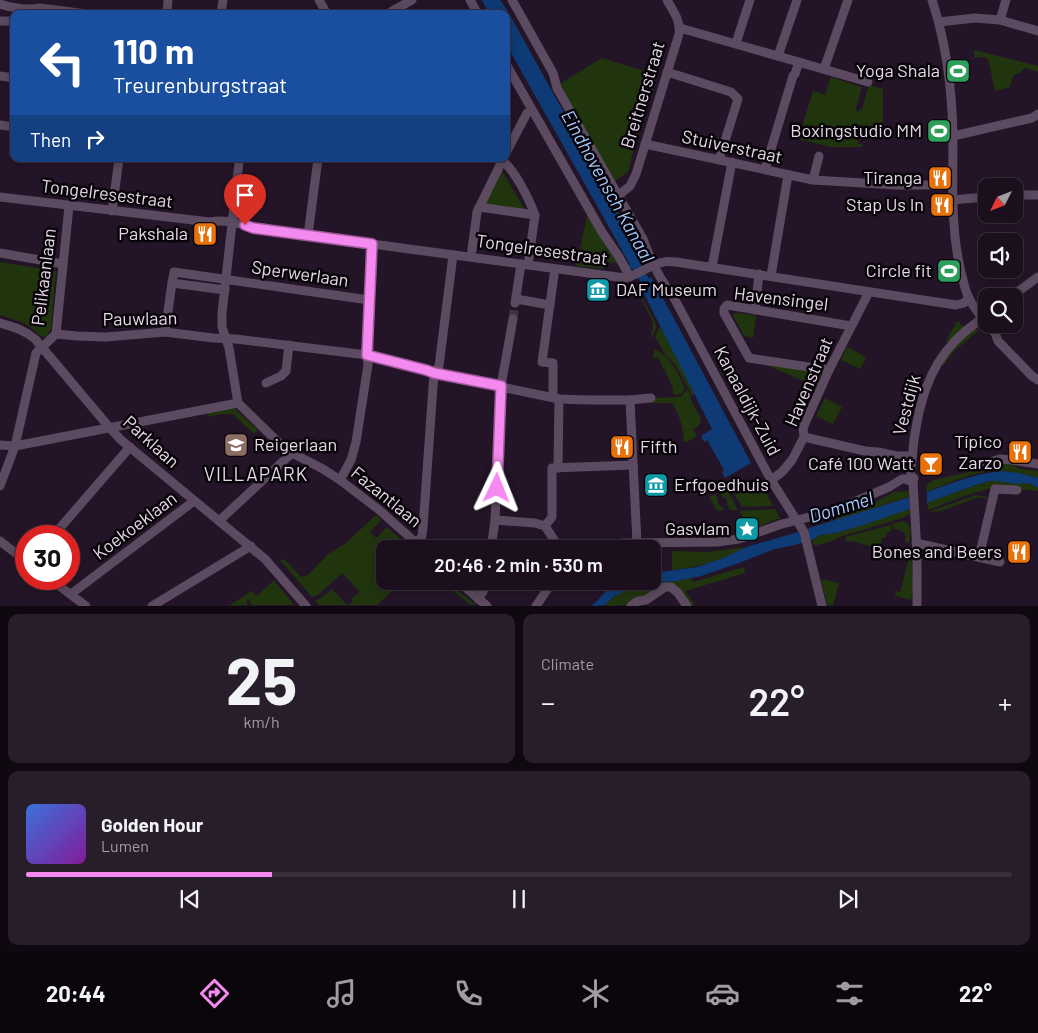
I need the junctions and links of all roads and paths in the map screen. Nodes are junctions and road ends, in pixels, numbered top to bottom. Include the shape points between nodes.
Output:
1 (412, 0) edge
2 (512, 0) edge
3 (667, 0) edge
4 (750, 0) edge
5 (797, 0) edge
6 (848, 0) edge
7 (932, 0) edge
8 (1006, 0) edge
9 (0, 4) edge
10 (56, 10) edge
11 (394, 10) edge
12 (1000, 20) junction
13 (939, 22) junction
14 (680, 28) junction
15 (1038, 31) edge
16 (736, 44) junction
17 (778, 56) junction
18 (799, 62) junction
19 (824, 69) junction
20 (510, 70) edge
21 (667, 72) junction
22 (868, 82) dead end
23 (527, 112) dead end
24 (1038, 114) edge
25 (952, 136) junction
26 (510, 146) edge
27 (644, 148) junction
28 (819, 156) dead end
29 (719, 160) junction
30 (119, 162) edge
31 (239, 162) edge
32 (318, 162) edge
33 (502, 162) edge
34 (506, 162) edge
35 (732, 162) junction
36 (765, 170) junction
37 (788, 175) junction
38 (813, 180) junction
39 (952, 185) junction
40 (619, 195) junction
41 (1023, 195) edge
42 (1038, 195) edge
43 (0, 198) edge
44 (978, 198) edge
45 (952, 200) junction
46 (69, 206) junction
47 (478, 207) junction
48 (112, 211) junction
49 (535, 215) junction
50 (232, 225) junction
51 (308, 235) junction
52 (372, 244) junction
53 (0, 253) edge
54 (453, 254) junction
55 (471, 257) junction
56 (63, 264) junction
57 (524, 264) junction
58 (657, 264) junction
59 (712, 267) junction
60 (759, 274) junction
61 (554, 275) dead end
62 (633, 276) junction
63 (771, 276) junction
64 (1038, 277) edge
65 (964, 284) junction
66 (225, 285) junction
67 (1023, 288) edge
68 (869, 292) junction
69 (969, 298) junction
70 (369, 300) junction
71 (550, 305) junction
72 (978, 308) edge
73 (755, 310) junction
74 (978, 310) edge
75 (513, 319) tunnel mouth
76 (0, 323) edge
77 (978, 324) edge
78 (852, 326) junction
79 (165, 332) junction
80 (995, 333) edge
81 (56, 334) junction
82 (225, 338) junction
83 (289, 345) junction
84 (42, 347) junction
85 (367, 355) junction
86 (829, 370) junction
87 (434, 373) junction
88 (1038, 380) edge
89 (266, 383) dead end
90 (501, 386) junction
91 (556, 398) junction
92 (651, 398) dead end
93 (630, 400) junction
94 (238, 403) junction
95 (109, 427) junction
96 (804, 437) junction
97 (0, 445) edge
98 (15, 446) junction
99 (130, 447) junction
100 (292, 453) junction
101 (912, 458) junction
102 (984, 464) dead end
103 (1038, 464) edge
104 (633, 465) junction
105 (558, 468) junction
106 (340, 480) junction
107 (771, 480) junction
108 (913, 482) junction
109 (0, 486) edge
110 (1017, 490) dead end
111 (194, 501) junction
112 (496, 520) junction
113 (796, 520) junction
114 (219, 521) junction
115 (63, 525) edge
116 (545, 526) junction
117 (413, 540) edge
118 (421, 540) edge
119 (493, 540) edge
120 (554, 540) edge
121 (637, 540) edge
122 (0, 541) edge
123 (661, 543) edge
124 (916, 543) junction
125 (251, 546) junction
126 (15, 553) edge
127 (979, 557) junction
128 (1000, 562) dead end
129 (65, 590) edge
130 (468, 590) edge
131 (483, 590) edge
132 (547, 590) edge
133 (71, 594) junction
134 (478, 599) junction
135 (86, 606) edge
136 (152, 606) edge
137 (306, 606) edge
138 (487, 606) edge
139 (536, 606) edge
140 (631, 606) edge
141 (687, 606) edge
142 (822, 606) edge
143 (916, 606) edge

1 - 11 street
2 - 40 street, Kanaaldijk-Zuid via 553,73 557,88
3 - 14 street
4 - 16 street
5 - 17 street
6 - 19 street
7 - 13 street
8 - 12 street
9 - 10 street
12 - 13 street via 975,18
12 - 15 street
13 - 25 street via 947,65
14 - 16 street
14 - 21 street, Breitnerstraat
16 - 17 street
17 - 18 street
18 - 19 street
18 - 36 street
19 - 22 street
20 - 62 street via 602,232
21 - 27 street, Breitnerstraat
21 - 29 street via 731,92 738,99
23 - 26 street
24 - 25 street
25 - 39 street
27 - 29 street, Stuiverstraat
27 - 40 street, Breitnerstraat via 634,179
28 - 38 street
29 - 35 street, Stuiverstraat
30 - 48 street
31 - 50 street
32 - 51 street
33 - 47 street
34 - 49 street
35 - 36 street, Stuiverstraat
35 - 59 street
36 - 37 street, Stuiverstraat
37 - 38 street, Stuiverstraat
37 - 63 street
38 - 39 street, Stuiverstraat
39 - 45 street
40 - 58 street, Kanaaldijk-Zuid
41 - 42 street
43 - 46 street, Tongelresestraat
44 - 45 street
45 - 65 street via 955,244
46 - 48 street, Tongelresestraat
46 - 56 street, Pelikaanlaan
47 - 49 street
47 - 55 street
48 - 50 street, Tongelresestraat
49 - 57 street
50 - 51 street, Tongelresestraat
50 - 66 street
51 - 52 street, Tongelresestraat
52 - 54 street, Tongelresestraat
52 - 70 street
53 - 56 street
54 - 55 street, Tongelresestraat
54 - 87 street via 439,366
55 - 57 street, Tongelresestraat
56 - 81 street, Pelikaanlaan
57 - 62 street, Tongelresestraat via 625,278
57 - 71 street via 516,301
58 - 59 street via 676,262
58 - 62 street
58 - 107 street, Kanaaldijk-Zuid
59 - 60 street
60 - 63 street
60 - 73 street
61 - 71 street
63 - 68 street
64 - 67 street
65 - 69 street
65 - 72 street
66 - 70 street, Sperwerlaan
66 - 79 street, Sperwerlaan via 174,272
66 - 82 street via 222,313
68 - 69 street via 956,305
68 - 78 street, Havenstraat
69 - 74 street
70 - 85 street
71 - 91 street via 542,362 553,363
73 - 78 street, Havensingel
73 - 86 street, Havensingel via 727,305 724,309 749,358
75 - 90 street
76 - 84 street, Parklaan via 25,332
77 - 101 street, Vestdijk via 954,342 930,378 920,406
78 - 86 street, Havenstraat
79 - 81 street, Pauwlaan via 106,337
79 - 82 street, Pauwlaan
80 - 88 street via 998,341
81 - 84 street, Pelikaanlaan
82 - 83 street, Pauwlaan
82 - 94 street
83 - 85 street, Pauwlaan
83 - 89 street via 286,371
84 - 95 street, Parklaan
84 - 98 street via 36,353
85 - 87 street, Pauwlaan
85 - 106 street via 356,442
86 - 96 street, Havenstraat via 803,428
87 - 90 street, Pauwlaan
87 - 118 street
90 - 91 street, Pauwlaan
90 - 112 street
91 - 93 street, Pauwlaan
91 - 105 street
92 - 93 street, Pauwlaan
93 - 104 street
94 - 95 street
94 - 100 street, Fazantlaan
95 - 98 street
95 - 99 street, Parklaan
96 - 101 street
96 - 107 street, Havenstraat via 792,460
97 - 98 street
98 - 109 street
99 - 111 street, Parklaan
99 - 115 street
100 - 106 street, Fazantlaan
100 - 114 street
101 - 108 street, Vestdijk
102 - 103 street via 1000,459
104 - 105 street
104 - 121 street
105 - 116 street via 552,468 552,517
106 - 117 street, Fazantlaan
107 - 113 street, Kanaaldijk-Zuid
108 - 113 street via 902,479 833,510
108 - 124 street, Vestdijk
110 - 127 street via 995,489
111 - 114 street, Parklaan
111 - 133 street, Koekoeklaan
112 - 116 street via 535,522
112 - 119 street
113 - 123 street via 718,542
113 - 142 street, Kanaaldijk-Zuid via 807,542
114 - 125 street, Parklaan
116 - 120 street
122 - 126 street
124 - 127 street
124 - 143 street, Vestdijk
125 - 136 street
125 - 137 street, Parklaan
127 - 128 street
129 - 133 street
130 - 134 street
131 - 134 street
132 - 139 street
133 - 135 street
134 - 138 street
140 - 141 street via 665,587 674,589

